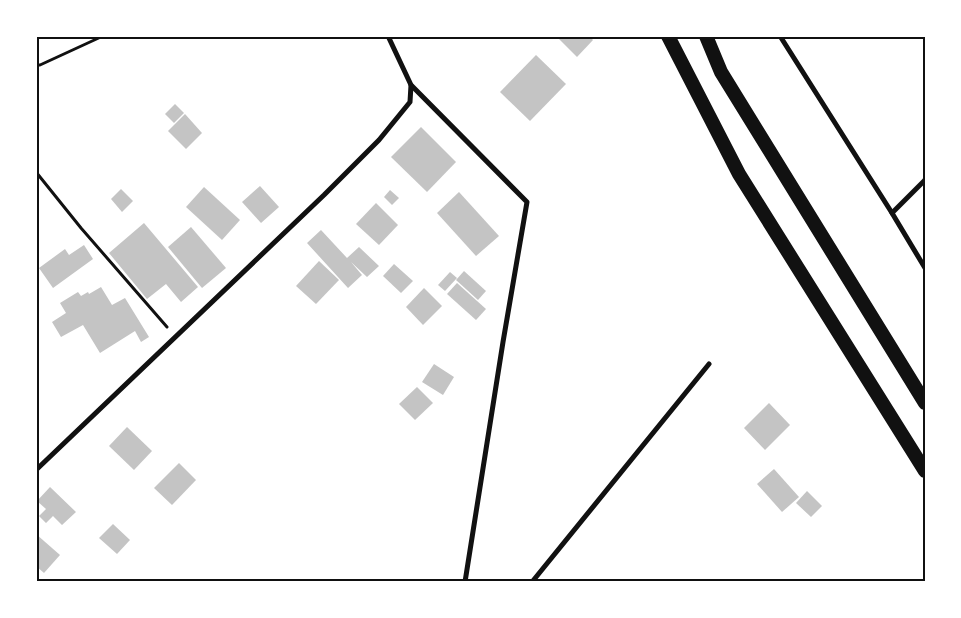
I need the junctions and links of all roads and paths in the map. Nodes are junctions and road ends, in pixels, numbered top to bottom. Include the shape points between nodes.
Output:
1 (102, 36) edge
2 (388, 36) edge
3 (668, 36) edge
4 (706, 36) edge
5 (780, 36) edge
6 (36, 65) edge
7 (411, 85) junction
8 (36, 172) edge
9 (925, 180) edge
10 (892, 213) junction
11 (925, 268) edge
12 (176, 337) junction
13 (709, 364) dead end
14 (925, 403) edge
15 (36, 470) edge
16 (925, 470) edge
17 (465, 582) edge
18 (532, 582) edge

1 - 6 path
2 - 7 street
3 - 16 highway via 740,174
4 - 14 highway via 721,72
5 - 10 street
7 - 12 street via 410,102 379,140
7 - 17 street via 527,202
8 - 12 path
9 - 10 street
10 - 11 street
12 - 15 street
13 - 18 street

